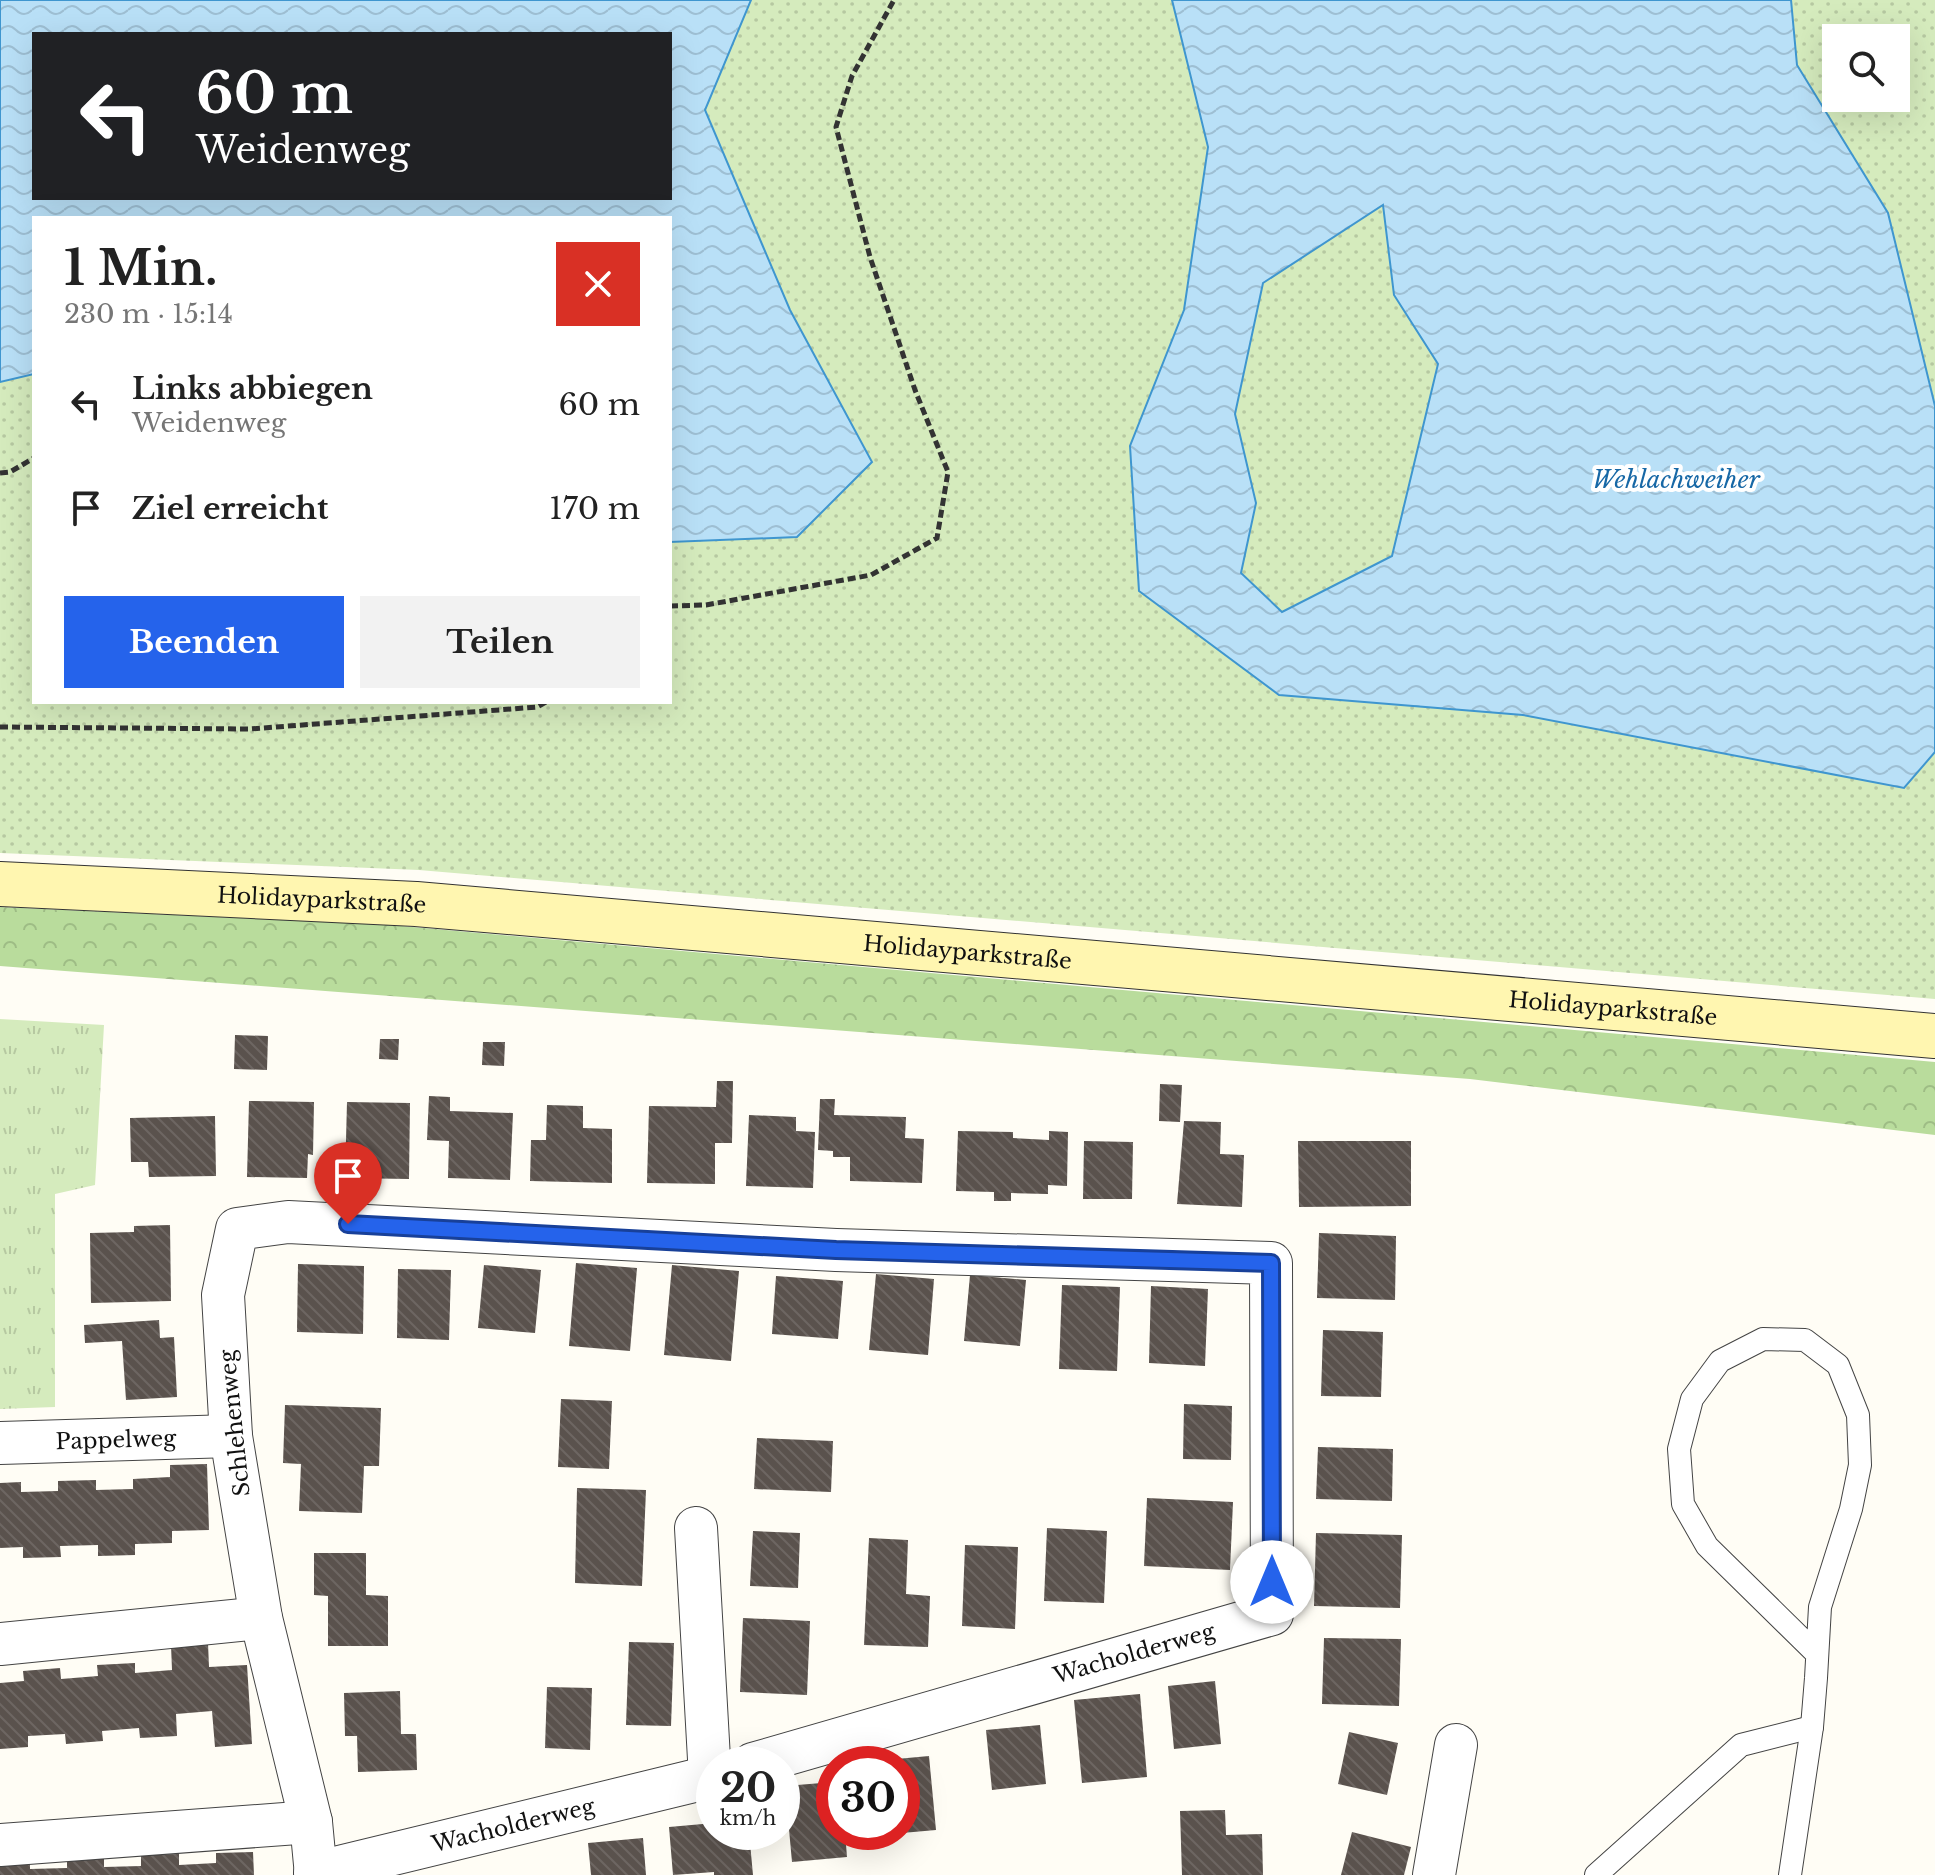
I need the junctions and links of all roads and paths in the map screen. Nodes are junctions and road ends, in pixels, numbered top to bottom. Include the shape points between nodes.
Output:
1 (894, 0) edge
2 (32, 459) edge
3 (0, 473) edge
4 (672, 606) edge
5 (542, 704) edge
6 (0, 727) edge
7 (0, 884) edge
8 (1935, 1036) edge
9 (1271, 1263) joint
10 (231, 1436) junction
11 (0, 1443) edge
12 (696, 1528) dead end
13 (261, 1618) junction
14 (0, 1644) edge
15 (1817, 1654) junction
16 (1812, 1727) junction
17 (1456, 1745) dead end
18 (710, 1746) edge
19 (800, 1750) edge
20 (696, 1780) edge
21 (311, 1822) junction
22 (0, 1845) edge
23 (316, 1874) edge
24 (1434, 1875) edge
25 (1596, 1875) edge
26 (1790, 1875) edge

1 - 4 path via 852,76 836,127 870,257 948,472 937,538 871,575 706,605
2 - 3 path
5 - 6 path via 250,729
7 - 8 main road, Holidayparkstraße via 416,904
9 - 10 street, Schlehenweg via 836,1250 288,1222 237,1229 223,1295
9 - 19 street, Wacholderweg via 1272,1614
10 - 11 street, Pappelweg
10 - 13 street, Schlehenweg
12 - 18 street, Wacholderweg
13 - 14 street
13 - 21 street, Schlehenweg
15 - 15 lane via 1820,1607 1860,1465 1858,1415 1838,1365 1805,1340 1763,1339 1720,1361 1692,1399 1679,1449 1683,1504 1707,1546
15 - 16 lane
16 - 25 lane via 1741,1745
16 - 26 lane
17 - 24 street
20 - 23 street, Wacholderweg
21 - 22 street
21 - 23 street, Schlehenweg

